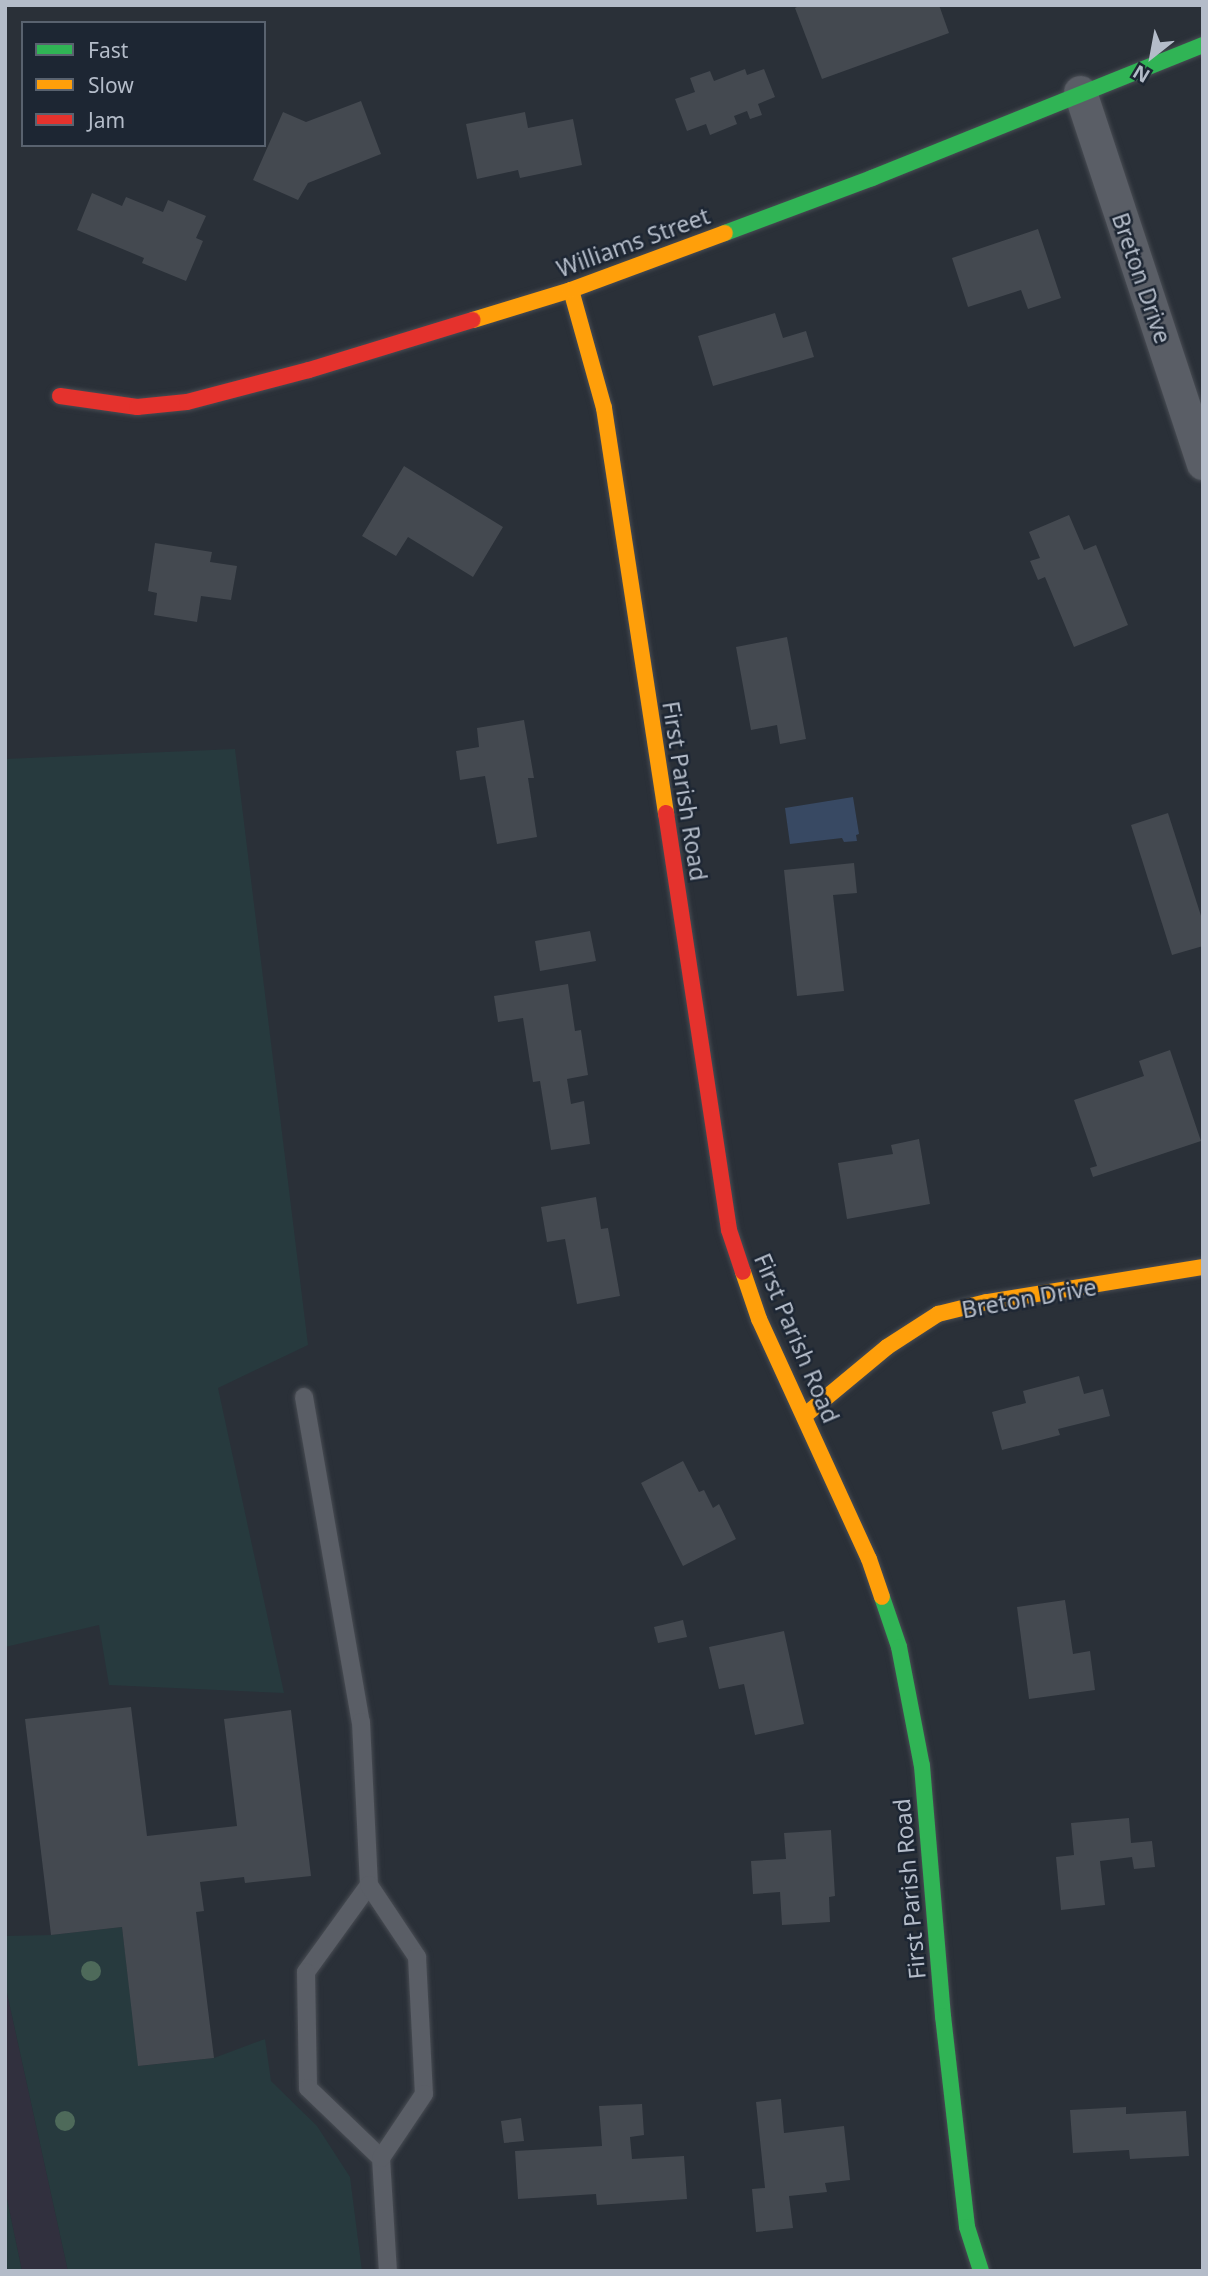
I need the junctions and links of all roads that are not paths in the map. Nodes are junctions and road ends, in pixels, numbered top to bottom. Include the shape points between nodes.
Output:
1 (1203, 45) edge
2 (1080, 92) junction
3 (571, 290) junction
4 (60, 396) dead end
5 (1203, 463) edge
6 (1203, 1267) edge
7 (304, 1397) dead end
8 (804, 1416) junction
9 (369, 1885) junction
10 (382, 2158) junction
11 (388, 2271) edge
12 (981, 2271) edge

1 - 2 street, Williams Street
2 - 3 street, Williams Street via 872,178
2 - 5 street, Breton Drive
3 - 4 street, Williams Street via 187,402 137,407
3 - 8 street, First Parish Road via 604,408 729,1230 759,1318
6 - 8 street, Breton Drive via 938,1314 887,1347
7 - 9 lane via 361,1722
8 - 12 street, First Parish Road via 869,1559 899,1647 922,1766 967,2227
9 - 10 lane via 417,1957 424,2094
9 - 10 lane via 306,1972 308,2088
10 - 11 lane

